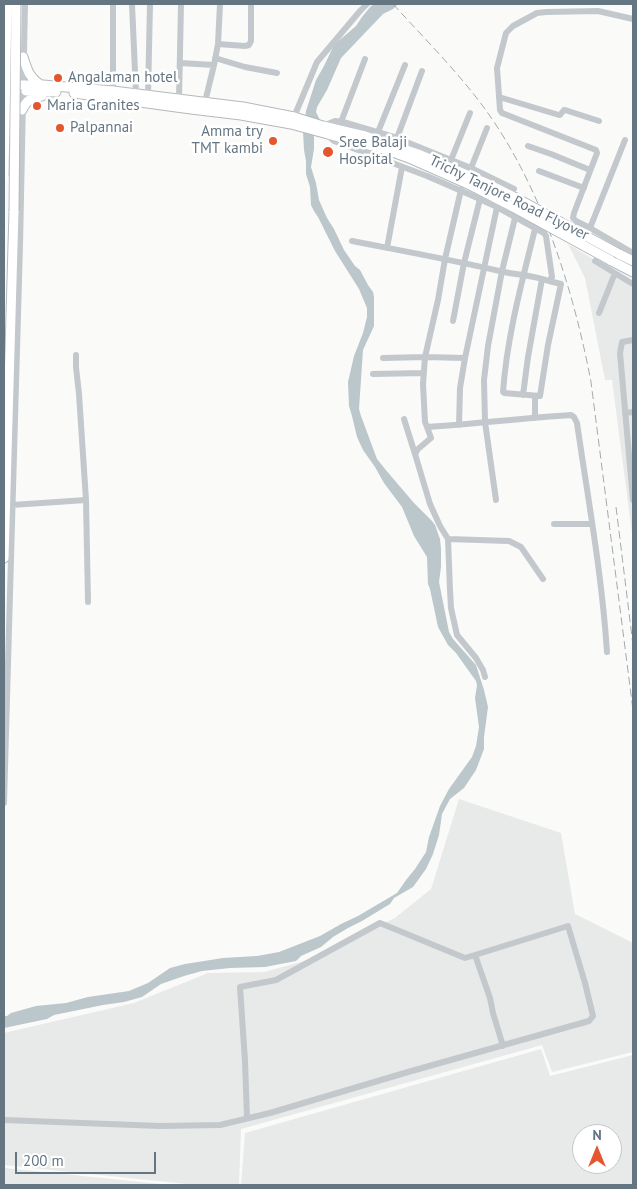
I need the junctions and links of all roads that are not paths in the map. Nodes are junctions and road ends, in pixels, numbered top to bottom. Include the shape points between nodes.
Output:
1 (7, 4) edge
2 (16, 4) edge
3 (25, 4) edge
4 (113, 4) edge
5 (132, 4) edge
6 (150, 4) edge
7 (181, 4) edge
8 (220, 4) edge
9 (251, 4) edge
10 (367, 4) edge
11 (633, 19) edge
12 (218, 44) junction
13 (23, 57) junction
14 (365, 59) dead end
15 (214, 61) junction
16 (180, 64) junction
17 (405, 65) dead end
18 (422, 71) dead end
19 (277, 73) dead end
20 (4, 85) edge
21 (43, 85) junction
22 (22, 88) junction
23 (4, 91) edge
24 (114, 91) junction
25 (61, 92) junction
26 (136, 94) junction
27 (148, 95) junction
28 (499, 97) junction
29 (179, 99) junction
30 (205, 102) junction
31 (22, 110) junction
32 (470, 113) dead end
33 (298, 121) junction
34 (599, 121) dead end
35 (487, 128) dead end
36 (322, 129) junction
37 (340, 129) junction
38 (378, 132) junction
39 (397, 138) junction
40 (625, 140) dead end
41 (528, 146) dead end
42 (451, 160) junction
43 (402, 167) junction
44 (471, 168) junction
45 (590, 170) junction
46 (539, 171) dead end
47 (4, 176) edge
48 (584, 188) junction
49 (461, 190) junction
50 (514, 190) dead end
51 (480, 199) junction
52 (497, 207) junction
53 (515, 218) junction
54 (535, 228) junction
55 (590, 228) junction
56 (352, 241) dead end
57 (386, 248) junction
58 (633, 253) edge
59 (445, 259) junction
60 (633, 261) edge
61 (595, 262) dead end
62 (464, 264) junction
63 (484, 267) junction
64 (502, 271) junction
65 (633, 272) edge
66 (615, 273) junction
67 (524, 276) junction
68 (542, 278) junction
69 (549, 281) junction
70 (633, 284) edge
71 (598, 314) dead end
72 (453, 321) dead end
73 (633, 340) edge
74 (76, 355) dead end
75 (426, 357) junction
76 (382, 358) dead end
77 (465, 358) junction
78 (424, 373) junction
79 (373, 374) dead end
80 (523, 395) junction
81 (535, 396) junction
82 (633, 412) edge
83 (625, 413) junction
84 (535, 418) junction
85 (404, 419) dead end
86 (485, 422) junction
87 (459, 425) junction
88 (427, 427) junction
89 (416, 454) junction
90 (86, 500) junction
91 (496, 500) dead end
92 (633, 500) edge
93 (12, 504) junction
94 (554, 524) dead end
95 (592, 524) junction
96 (448, 539) junction
97 (4, 558) edge
98 (542, 579) dead end
99 (88, 602) dead end
100 (607, 652) dead end
101 (485, 677) dead end
102 (4, 803) edge
103 (475, 955) junction
104 (503, 1046) junction
105 (247, 1118) junction
106 (4, 1120) edge

1 - 47 highway, bridge
2 - 97 highway, bridge
3 - 13 street
4 - 24 street
5 - 26 street
6 - 27 street
7 - 16 street
8 - 12 street
9 - 12 street via 249,44
10 - 33 street via 317,62
11 - 28 street via 598,12 546,12 513,26 506,33 497,68
12 - 15 street
13 - 21 highway via 32,79
13 - 22 street
14 - 37 street
15 - 16 street
15 - 19 street
15 - 30 street
16 - 29 street
17 - 38 street
18 - 39 street
20 - 22 highway
21 - 22 highway
21 - 24 highway
22 - 23 highway
22 - 25 highway
22 - 31 street
24 - 26 highway
25 - 31 highway via 55,96 30,98
25 - 33 highway
26 - 27 highway
27 - 29 highway
28 - 34 street via 559,115 565,110
28 - 45 street via 500,110 504,115 596,150
29 - 30 highway
30 - 33 highway via 244,107
31 - 93 street
32 - 42 street
33 - 36 highway, Trichy Tanjore Road Flyover
35 - 44 street
36 - 37 highway, Trichy Tanjore Road Flyover
36 - 37 street via 335,121
36 - 43 street via 334,141
37 - 38 street
37 - 60 highway, Trichy Tanjore Road Flyover, bridge via 418,154 488,184
37 - 65 highway, Trichy Tanjore Road Flyover, bridge via 446,174
38 - 39 street
39 - 42 street
40 - 55 street
41 - 45 street
42 - 44 street
43 - 49 street
43 - 57 street
44 - 50 street
45 - 48 street
46 - 48 street
48 - 55 street via 573,218
49 - 51 street
49 - 59 street
51 - 52 street
51 - 62 street
52 - 53 street
52 - 63 street
53 - 54 street
53 - 64 street
54 - 67 street
54 - 69 street via 546,236 552,277
55 - 58 street
56 - 57 street
57 - 59 street
59 - 62 street
59 - 75 street
61 - 66 street
62 - 63 street
62 - 72 street
63 - 64 street
63 - 77 street
64 - 67 street
64 - 86 street via 484,380
66 - 70 street
66 - 71 street
67 - 68 street
67 - 80 street via 503,392
68 - 69 street
68 - 80 street
69 - 81 street via 561,284 540,396
73 - 83 street via 622,342 620,353
74 - 90 street
75 - 76 street
75 - 77 street
75 - 78 street
77 - 87 street
78 - 79 street
78 - 88 street
80 - 81 street
81 - 84 street
82 - 83 street
83 - 92 street
84 - 86 street
84 - 95 street via 570,415 576,419
85 - 89 street
86 - 87 street
86 - 91 street
87 - 88 street
88 - 89 street via 431,438 418,448
89 - 96 street via 430,504
90 - 93 street
90 - 99 street
93 - 102 street
94 - 95 street
95 - 100 street
96 - 98 street via 516,544 522,547
96 - 101 street via 450,590 457,635 476,658
103 - 104 street
103 - 104 street via 568,926 594,1016 589,1021
103 - 105 street via 464,958 380,924 276,980 240,987
104 - 105 street
105 - 106 street via 220,1125 160,1126

